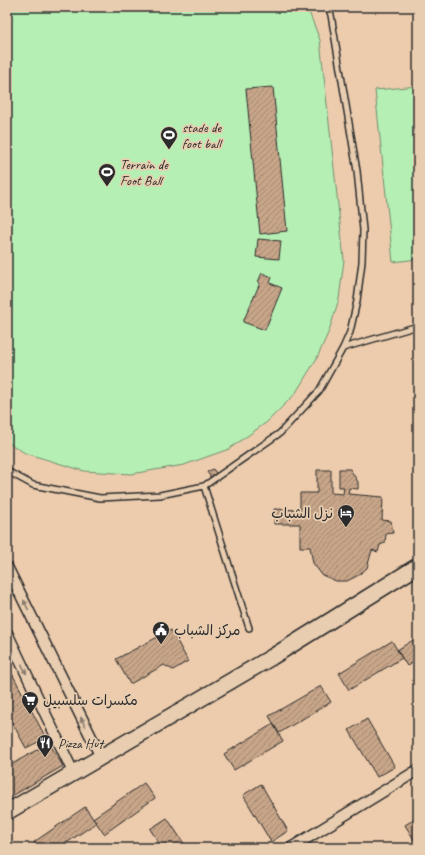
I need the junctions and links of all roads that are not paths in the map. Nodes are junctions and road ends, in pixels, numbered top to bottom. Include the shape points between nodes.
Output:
1 (328, 7) edge
2 (418, 326) edge
3 (343, 348) junction
4 (7, 471) edge
5 (204, 486) junction
6 (418, 566) edge
7 (7, 567) edge
8 (418, 578) edge
9 (399, 579) junction
10 (249, 628) dead end
11 (7, 633) edge
12 (101, 757) junction
13 (418, 770) edge
14 (73, 772) junction
15 (7, 812) edge
16 (291, 848) edge

1 - 3 lane via 355,163 362,230 362,262 357,301 350,332
2 - 3 lane
3 - 5 lane via 319,391 280,433
4 - 5 lane via 33,485 100,498 160,495
5 - 10 lane
6 - 9 main road
12 -> 7 street
8 - 9 main road
9 - 12 main road
11 -> 14 street
12 - 14 main road
13 - 16 street
14 - 15 main road

